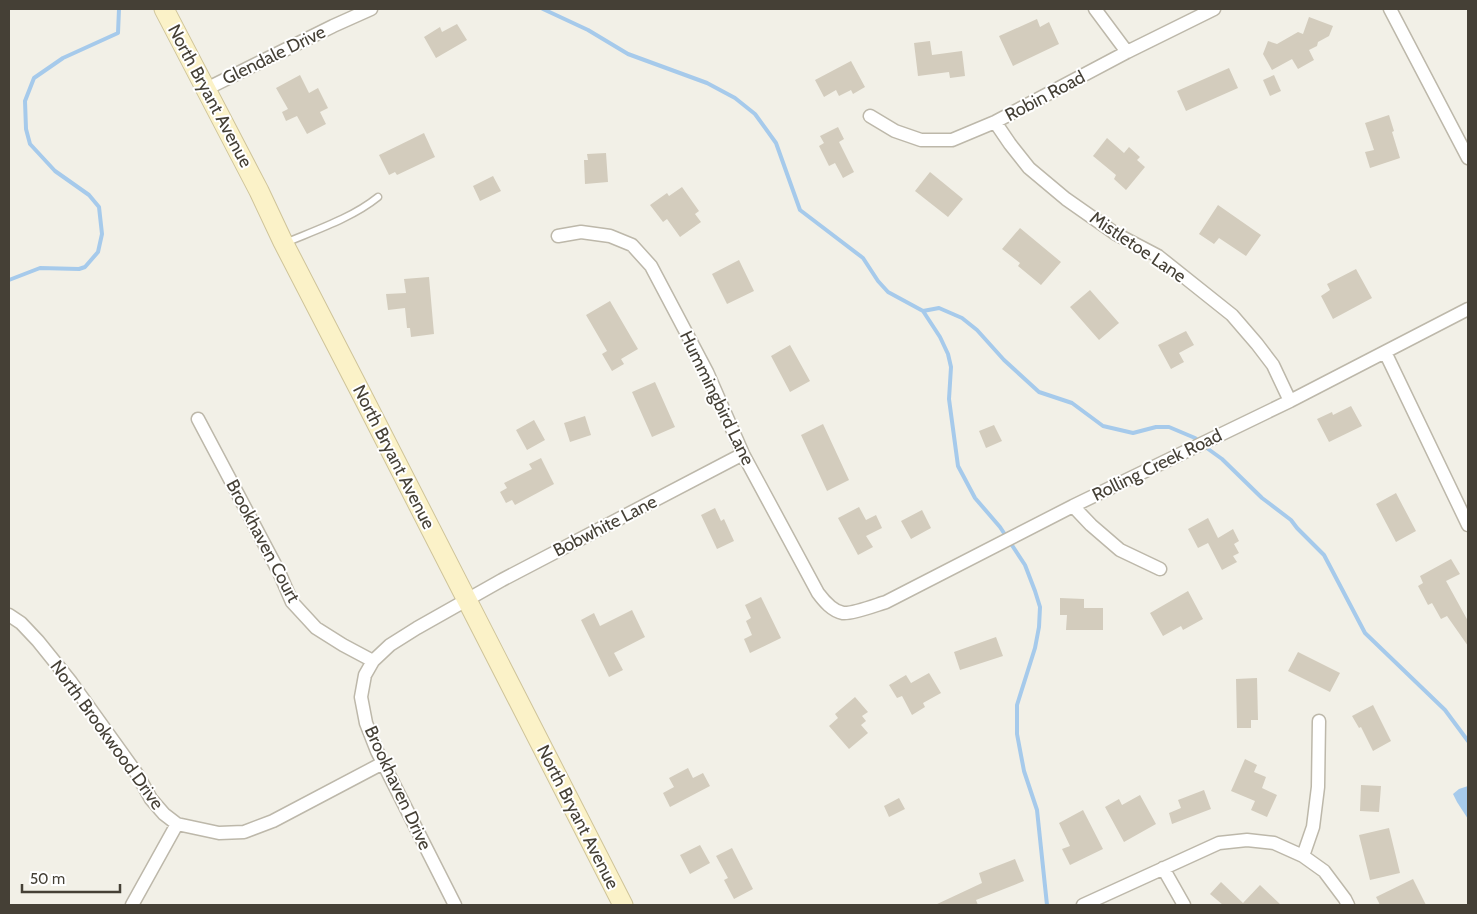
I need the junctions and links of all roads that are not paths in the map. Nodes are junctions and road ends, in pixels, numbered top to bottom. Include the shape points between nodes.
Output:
1 (164, 9) edge
2 (371, 9) edge
3 (1095, 9) edge
4 (1214, 9) edge
5 (1390, 9) edge
6 (1127, 52) junction
7 (206, 89) junction
8 (870, 116) dead end
9 (995, 122) junction
10 (1468, 158) edge
11 (378, 197) dead end
12 (558, 236) dead end
13 (284, 244) junction
14 (1468, 309) edge
15 (1385, 352) junction
16 (1290, 402) junction
17 (198, 419) dead end
18 (743, 454) junction
19 (1072, 506) junction
20 (1468, 525) edge
21 (1160, 569) dead end
22 (468, 600) junction
23 (843, 613) joint
24 (9, 615) edge
25 (373, 661) junction
26 (1319, 721) dead end
27 (383, 763) junction
28 (177, 824) junction
29 (1303, 856) junction
30 (1163, 868) junction
31 (132, 905) edge
32 (455, 905) edge
33 (623, 905) edge
34 (1083, 905) edge
35 (1184, 905) edge
36 (1348, 905) edge

1 - 7 street, North Bryant Avenue
2 - 7 street, Glendale Drive
3 - 6 street
4 - 6 street, Robin Road
5 - 10 street
6 - 9 street, Robin Road
7 - 13 street, North Bryant Avenue
8 - 9 street, Robin Road via 895,132 921,140 952,140
9 - 16 street, Mistletoe Lane via 1028,168 1066,199 1116,234 1158,256 1232,315 1273,365
11 - 13 lane via 349,215
12 - 18 street, Hummingbird Lane via 581,232 610,236 632,246 651,266 707,372
13 - 22 street, North Bryant Avenue
14 - 15 street, Rolling Creek Road
15 - 16 street, Rolling Creek Road
15 - 20 street
16 - 19 street, Rolling Creek Road
17 - 25 street, Brookhaven Court via 292,602 316,628
18 - 22 street, Bobwhite Lane
18 - 23 street, Hummingbird Lane via 818,593 829,606
19 - 21 street via 1120,550
19 - 23 street, Rolling Creek Road via 886,602
22 - 25 street, Brookhaven Drive via 390,645
22 - 33 street, North Bryant Avenue
24 - 28 street, North Brookwood Drive via 38,641 71,682 151,799
25 - 27 street, Brookhaven Drive via 365,675 361,697 366,723
26 - 29 street via 1318,787 1313,827
27 - 28 street, North Brookwood Drive via 274,821 244,832 219,833
27 - 32 street, Brookhaven Drive
28 - 31 street
29 - 30 street via 1274,843 1247,840 1218,843
29 - 36 street via 1324,872
30 - 34 street
30 - 35 street

